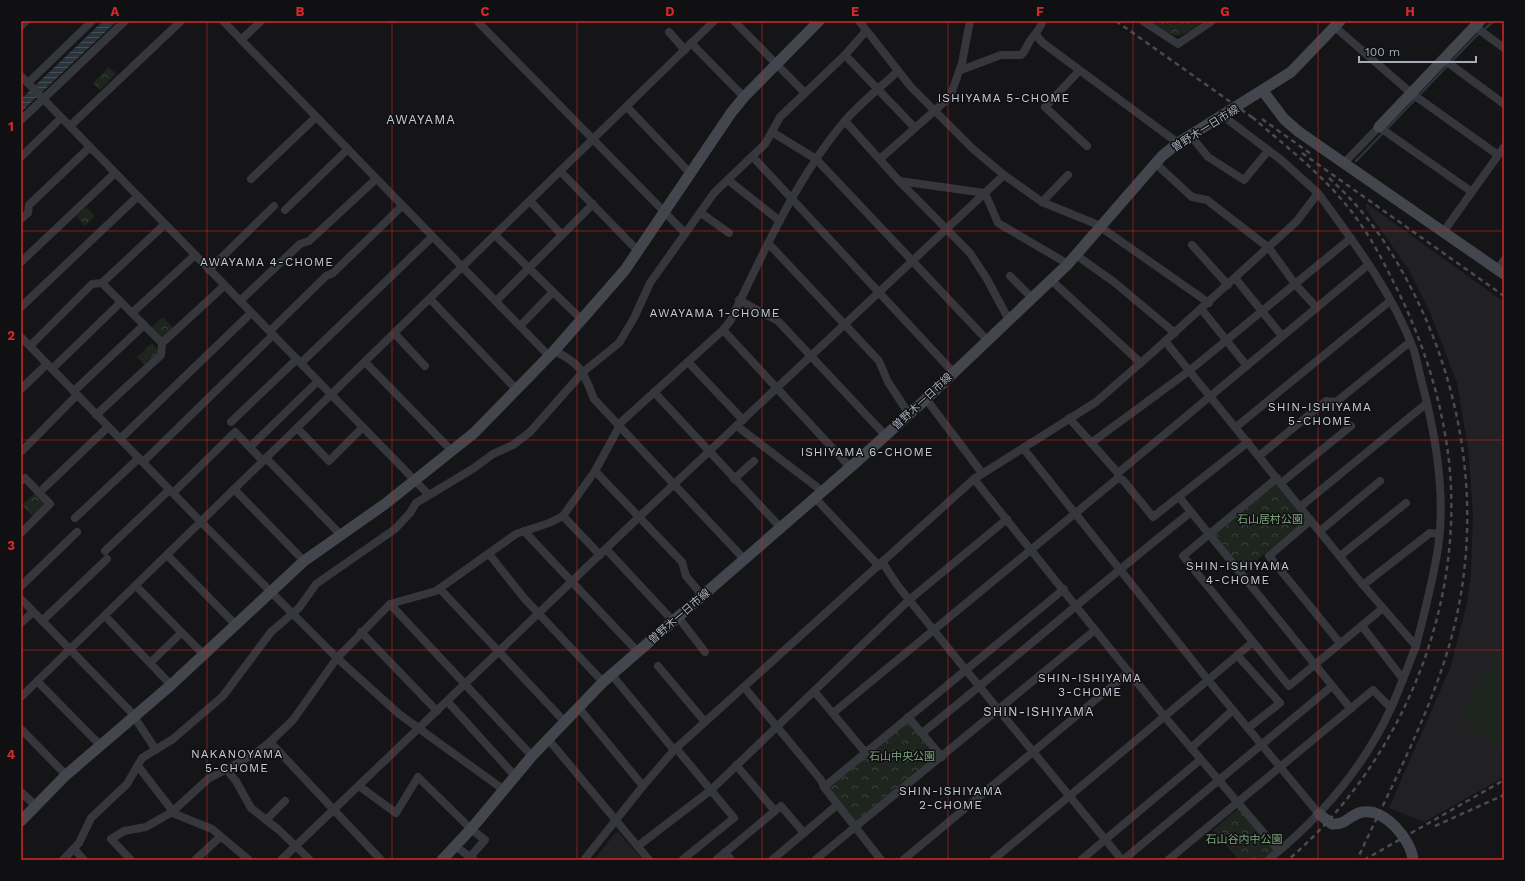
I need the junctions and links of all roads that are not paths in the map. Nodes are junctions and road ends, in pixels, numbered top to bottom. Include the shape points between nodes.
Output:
1 (26, 21) edge
2 (92, 21) edge
3 (125, 21) edge
4 (181, 21) edge
5 (223, 21) edge
6 (261, 21) edge
7 (477, 21) edge
8 (714, 21) edge
9 (734, 21) edge
10 (819, 21) edge
11 (859, 21) edge
12 (970, 21) edge
13 (1043, 21) edge
14 (1143, 21) edge
15 (1212, 21) edge
16 (1338, 24) edge
17 (1477, 24) edge
18 (21, 26) edge
19 (866, 31) junction
20 (669, 32) dead end
21 (1036, 35) junction
22 (241, 40) junction
23 (691, 43) junction
24 (1504, 48) edge
25 (685, 50) junction
26 (846, 55) junction
27 (1443, 59) junction
28 (776, 64) junction
29 (960, 70) junction
30 (898, 71) junction
31 (1079, 71) junction
32 (21, 76) edge
33 (30, 85) junction
34 (878, 90) junction
35 (1262, 92) junction
36 (805, 93) junction
37 (1411, 93) junction
38 (744, 97) junction
39 (41, 98) junction
40 (1504, 104) edge
41 (627, 107) junction
42 (936, 110) junction
43 (1223, 116) junction
44 (316, 117) junction
45 (61, 118) junction
46 (21, 120) edge
47 (845, 121) junction
48 (70, 126) junction
49 (1379, 126) junction
50 (915, 128) junction
51 (772, 132) junction
52 (1191, 136) junction
53 (593, 139) junction
54 (1178, 143) junction
55 (1087, 146) dead end
56 (1504, 146) edge
57 (90, 148) junction
58 (348, 149) junction
59 (1268, 151) junction
60 (1498, 155) junction
61 (21, 157) edge
62 (752, 158) junction
63 (816, 159) junction
64 (880, 159) junction
65 (1345, 162) junction
66 (1155, 163) junction
67 (560, 171) junction
68 (115, 173) junction
69 (691, 174) junction
70 (1004, 174) junction
71 (1068, 175) dead end
72 (251, 179) dead end
73 (376, 179) junction
74 (728, 180) junction
75 (900, 181) junction
76 (1472, 192) junction
77 (985, 193) junction
78 (1318, 193) junction
79 (137, 197) junction
80 (792, 200) junction
81 (530, 201) junction
82 (1042, 202) junction
83 (594, 204) junction
84 (274, 206) dead end
85 (402, 206) junction
86 (285, 210) dead end
87 (664, 212) junction
88 (701, 213) junction
89 (21, 220) edge
90 (780, 221) junction
91 (165, 224) junction
92 (1101, 227) junction
93 (946, 229) junction
94 (1444, 231) junction
95 (729, 232) dead end
96 (685, 233) junction
97 (496, 235) junction
98 (562, 235) junction
99 (432, 237) junction
100 (1351, 238) junction
101 (768, 243) junction
102 (1192, 245) dead end
103 (1268, 248) junction
104 (638, 251) junction
105 (195, 255) junction
106 (1076, 255) junction
107 (913, 261) junction
108 (21, 262) edge
109 (1068, 264) junction
110 (1368, 266) junction
111 (462, 267) junction
112 (530, 268) junction
113 (1502, 268) edge
114 (209, 270) junction
115 (1010, 276) dead end
116 (1235, 278) junction
117 (1051, 280) junction
118 (102, 283) junction
119 (1295, 284) junction
120 (1228, 285) junction
121 (224, 286) junction
122 (553, 292) junction
123 (878, 292) junction
124 (1032, 298) junction
125 (430, 299) junction
126 (739, 300) junction
127 (240, 301) junction
128 (496, 301) junction
129 (1390, 301) junction
130 (121, 302) junction
131 (1209, 302) junction
132 (21, 307) edge
133 (1317, 308) junction
134 (1202, 310) junction
135 (1262, 312) junction
136 (132, 313) junction
137 (251, 313) junction
138 (582, 320) junction
139 (1008, 320) junction
140 (144, 325) junction
141 (845, 325) junction
142 (520, 326) junction
143 (723, 330) junction
144 (272, 333) junction
145 (1175, 333) junction
146 (394, 334) junction
147 (1282, 336) junction
148 (21, 337) edge
149 (987, 340) junction
150 (1226, 340) junction
151 (1166, 341) junction
152 (1410, 342) junction
153 (162, 343) junction
154 (30, 346) junction
155 (551, 354) junction
156 (811, 356) junction
157 (299, 361) junction
158 (365, 362) junction
159 (688, 362) junction
160 (1141, 363) junction
161 (425, 366) dead end
162 (1247, 366) junction
163 (50, 367) junction
164 (1189, 371) junction
165 (583, 372) junction
166 (953, 372) junction
167 (318, 381) junction
168 (777, 388) junction
169 (21, 389) edge
170 (517, 390) junction
171 (654, 392) junction
172 (76, 393) junction
173 (332, 395) junction
174 (1210, 396) junction
175 (926, 398) junction
176 (1427, 403) junction
177 (909, 414) junction
178 (96, 415) junction
179 (1069, 418) junction
180 (231, 422) dead end
181 (740, 423) junction
182 (619, 426) junction
183 (1351, 426) dead end
184 (108, 427) junction
185 (363, 427) junction
186 (1236, 427) junction
187 (297, 428) junction
188 (885, 435) junction
189 (120, 439) junction
190 (1248, 442) junction
191 (1091, 444) junction
192 (250, 447) junction
193 (1023, 448) junction
194 (452, 451) junction
195 (21, 452) edge
196 (709, 452) junction
197 (1259, 456) junction
198 (141, 460) junction
199 (265, 460) junction
200 (754, 461) dead end
201 (850, 467) junction
202 (595, 471) junction
203 (982, 473) junction
204 (1118, 475) junction
205 (734, 479) junction
206 (974, 479) junction
207 (21, 481) edge
208 (416, 481) junction
209 (1279, 481) junction
210 (1380, 481) dead end
211 (673, 485) junction
212 (44, 488) dead end
213 (234, 489) junction
214 (171, 492) junction
215 (818, 494) junction
216 (429, 495) junction
217 (1179, 497) junction
218 (1406, 503) dead end
219 (1300, 507) junction
220 (1075, 512) junction
221 (1190, 512) junction
222 (563, 516) junction
223 (639, 517) junction
224 (75, 518) dead end
225 (1007, 520) junction
226 (1311, 520) junction
227 (201, 522) junction
228 (780, 527) junction
229 (524, 530) junction
230 (1320, 531) junction
231 (77, 532) dead end
232 (21, 533) edge
233 (1439, 534) junction
234 (341, 535) junction
235 (1209, 535) junction
236 (606, 549) junction
237 (1032, 549) junction
238 (489, 554) junction
239 (167, 555) junction
240 (600, 555) junction
241 (1340, 556) junction
242 (744, 559) junction
243 (304, 561) junction
244 (880, 564) junction
245 (1119, 569) junction
246 (572, 581) junction
247 (1363, 585) junction
248 (21, 586) edge
249 (136, 586) junction
250 (440, 589) junction
251 (1064, 589) junction
252 (271, 592) junction
253 (702, 595) junction
254 (21, 599) edge
255 (909, 600) junction
256 (390, 604) junction
257 (1076, 607) junction
258 (1383, 608) junction
259 (33, 612) junction
260 (293, 613) junction
261 (538, 613) junction
262 (105, 616) junction
263 (675, 619) junction
264 (42, 621) junction
265 (21, 623) edge
266 (236, 625) junction
267 (1362, 626) junction
268 (933, 630) junction
269 (1095, 630) junction
270 (361, 632) junction
271 (181, 633) junction
272 (1253, 642) junction
273 (1340, 643) junction
274 (1416, 646) junction
275 (70, 649) junction
276 (498, 652) junction
277 (638, 652) junction
278 (705, 652) dead end
279 (204, 655) junction
280 (1238, 655) junction
281 (337, 658) junction
282 (150, 662) junction
283 (1315, 664) junction
284 (658, 666) dead end
285 (965, 669) junction
286 (1129, 672) junction
287 (612, 674) junction
288 (1403, 679) junction
289 (1208, 680) junction
290 (37, 681) junction
291 (603, 682) junction
292 (464, 683) junction
293 (171, 685) junction
294 (1332, 686) junction
295 (744, 687) junction
296 (979, 687) junction
297 (814, 691) junction
298 (21, 697) edge
299 (447, 701) junction
300 (578, 707) junction
301 (1391, 708) junction
302 (1351, 709) junction
303 (998, 710) junction
304 (1234, 710) junction
305 (437, 711) junction
306 (833, 712) junction
307 (1164, 716) junction
308 (135, 717) junction
309 (908, 717) junction
310 (564, 721) junction
311 (705, 722) junction
312 (777, 726) junction
313 (1248, 728) junction
314 (21, 729) edge
315 (419, 730) junction
316 (922, 733) junction
317 (548, 740) junction
318 (270, 742) junction
319 (1262, 745) junction
320 (101, 746) junction
321 (1190, 748) junction
322 (675, 749) junction
323 (156, 750) junction
324 (866, 752) junction
325 (1033, 752) junction
326 (532, 756) junction
327 (942, 757) junction
328 (1200, 760) junction
329 (138, 766) junction
330 (736, 766) junction
331 (1281, 767) junction
332 (226, 769) junction
333 (66, 775) junction
334 (515, 776) junction
335 (1219, 781) junction
336 (359, 786) junction
337 (643, 786) junction
338 (824, 787) junction
339 (504, 790) junction
340 (712, 790) junction
341 (21, 792) edge
342 (1069, 797) junction
343 (285, 801) dead end
344 (1237, 802) junction
345 (837, 805) junction
346 (36, 806) junction
347 (334, 810) junction
348 (775, 811) junction
349 (172, 812) junction
350 (1319, 814) junction
351 (266, 820) junction
352 (21, 821) edge
353 (615, 821) junction
354 (855, 827) junction
355 (471, 829) junction
356 (804, 833) junction
357 (220, 836) junction
358 (1105, 840) junction
359 (296, 846) junction
360 (455, 846) junction
361 (638, 846) junction
362 (74, 850) junction
363 (1279, 851) junction
364 (725, 852) junction
365 (472, 858) edge
366 (63, 860) edge
367 (84, 860) edge
368 (131, 860) edge
369 (195, 860) edge
370 (249, 860) edge
371 (281, 860) edge
372 (310, 860) edge
373 (381, 860) edge
374 (442, 860) edge
375 (584, 860) edge
376 (649, 860) edge
377 (682, 860) edge
378 (716, 860) edge
379 (731, 860) edge
380 (772, 860) edge
381 (815, 860) edge
382 (880, 860) edge
383 (903, 860) edge
384 (992, 860) edge
385 (1081, 860) edge
386 (1123, 860) edge
387 (1168, 860) edge
388 (1268, 860) edge
389 (1412, 860) edge

1 - 18 street
2 - 33 street
3 - 39 street
4 - 48 street
5 - 22 street
6 - 22 street
7 - 53 street
8 - 23 street
9 - 28 street
10 - 28 street
11 - 19 street
12 - 29 street
13 - 21 street
14 - 15 street via 1178,44
16 - 35 street, 曽野木一日市線 via 1291,72
16 - 37 street
17 - 24 street
17 - 27 street
19 - 26 street
19 - 30 street
20 - 25 street
21 - 29 street via 1021,55 1001,55
21 - 31 street
22 - 44 street
23 - 25 street
23 - 38 street
25 - 41 street
26 - 34 street
26 - 36 street
27 - 37 street
27 - 40 street
28 - 36 street
28 - 38 street
29 - 42 street via 950,97
30 - 34 street
30 - 42 street
31 - 54 street
31 - 55 street via 1046,107
32 - 33 street
33 - 39 street
34 - 47 street
34 - 50 street
35 - 43 street, 曽野木一日市線
35 - 65 street via 1284,119 1323,149
36 - 51 street via 780,117
37 - 49 street
37 - 60 street
38 - 69 street via 716,133
39 - 45 street
39 - 46 street
41 - 53 street
41 - 69 street
42 - 50 street
42 - 70 street via 974,149
43 - 52 street, 曽野木一日市線
43 - 59 street
44 - 58 street
44 - 72 street
45 - 48 street
45 - 61 street
47 - 63 street
47 - 64 street
48 - 57 street
49 - 65 street
49 - 76 street
50 - 64 street
51 - 62 street
51 - 63 street
52 - 54 street, 曽野木一日市線
52 - 59 street via 1208,157 1244,180
53 - 67 street
53 - 87 street
54 - 66 street, 曽野木一日市線
56 - 60 street
57 - 68 street
57 - 89 street via 29,205 28,213
58 - 73 street
58 - 86 street
59 - 78 street
60 - 76 street
62 - 74 street
62 - 80 street
63 - 80 street
63 - 107 street
64 - 75 street
65 - 94 street
66 - 92 street, 曽野木一日市線
66 - 103 street via 1192,197 1207,200
67 - 81 street
67 - 83 street
68 - 79 street
68 - 108 street
69 - 87 street
70 - 77 street
70 - 82 street
71 - 82 street
73 - 85 street
73 - 127 street via 309,242 300,244
74 - 88 street via 714,193
74 - 90 street
75 - 77 street
75 - 93 street
76 - 94 street
77 - 93 street
77 - 109 street via 998,222
78 - 100 street
78 - 103 street via 1298,220
79 - 91 street
79 - 132 street
80 - 90 street
80 - 123 street
81 - 97 street
81 - 98 street
82 - 92 street via 1090,220
83 - 98 street
83 - 104 street
84 - 114 street
85 - 99 street
85 - 144 street via 326,276
87 - 96 street
87 - 104 street
88 - 95 street
88 - 96 street
90 - 101 street
91 - 105 street
91 - 118 street
92 - 106 street, 曽野木一日市線
92 - 131 street
93 - 107 street
93 - 139 street via 979,266
94 - 113 street
96 - 165 street via 650,283 619,343
97 - 111 street
97 - 112 street
98 - 112 street
99 - 111 street
99 - 157 street
100 - 110 street
100 - 119 street
101 - 126 street
101 - 141 street
102 - 120 street
103 - 116 street
103 - 119 street
104 - 138 street
105 - 114 street
105 - 136 street
106 - 109 street, 曽野木一日市線
106 - 145 street via 1114,282
107 - 123 street
107 - 149 street
109 - 117 street, 曽野木一日市線
110 - 129 street
110 - 133 street
111 - 125 street
111 - 128 street
112 - 122 street
112 - 128 street
114 - 121 street
115 - 124 street
116 - 120 street
116 - 135 street
117 - 124 street, 曽野木一日市線
117 - 160 street
118 - 130 street
118 - 154 street via 92,284
119 - 133 street
119 - 135 street
120 - 131 street
121 - 127 street
121 - 153 street
122 - 138 street
122 - 142 street
123 - 141 street
123 - 166 street
124 - 139 street, 曽野木一日市線
125 - 146 street
125 - 170 street
126 - 143 street
126 - 156 street via 778,321
127 - 137 street
128 - 142 street
129 - 152 street
129 - 186 street
130 - 136 street
130 - 163 street
131 - 134 street
133 - 147 street
134 - 145 street
134 - 150 street
135 - 147 street
135 - 150 street
136 - 140 street
137 - 144 street
137 - 189 street
138 - 155 street
139 - 149 street, 曽野木一日市線
140 - 153 street
140 - 172 street
141 - 156 street
141 - 177 street via 879,360 888,382
142 - 155 street
143 - 159 street
143 - 168 street
144 - 157 street
144 - 198 street
145 - 151 street
146 - 158 street
146 - 161 street
147 - 162 street
148 - 154 street
149 - 166 street, 曽野木一日市線
150 - 162 street
150 - 164 street
151 - 160 street
151 - 164 street
152 - 176 street
152 - 197 street via 1336,402 1326,401
153 - 178 street via 161,355
154 - 163 street
155 - 165 street via 569,358
155 - 170 street
156 - 168 street
156 - 188 street
157 - 167 street
157 - 180 street
158 - 173 street
158 - 194 street
159 - 171 street
159 - 181 street
160 - 179 street via 1096,402
162 - 174 street
163 - 169 street
163 - 172 street
164 - 174 street
164 - 191 street
165 - 182 street via 594,399
165 - 216 street via 530,432 507,449 493,454
166 - 175 street, 曽野木一日市線
167 - 173 street
167 - 192 street
168 - 181 street
168 - 201 street
170 - 194 street
171 - 182 street
171 - 196 street
172 - 178 street
172 - 195 street
173 - 185 street
173 - 187 street
174 - 186 street
174 - 204 street
175 - 177 street, 曽野木一日市線
175 - 203 street
176 - 219 street
176 - 233 street via 1441,496
177 - 188 street, 曽野木一日市線
178 - 184 street
179 - 191 street
179 - 193 street
181 - 196 street
181 - 215 street
182 - 202 street
182 - 211 street
183 - 209 street
184 - 189 street
184 - 212 street
185 - 187 street via 329,461
185 - 208 street
186 - 190 street
187 - 199 street
188 - 201 street, 曽野木一日市線
189 - 198 street
190 - 197 street
190 - 217 street
191 - 204 street
192 - 199 street
192 - 214 street via 235,432
193 - 203 street
193 - 220 street
194 - 208 street
196 - 205 street
196 - 211 street
197 - 209 street
198 - 214 street
198 - 224 street
199 - 213 street
199 - 234 street
200 - 205 street
201 - 215 street, 曽野木一日市線
202 - 222 street
202 - 223 street
203 - 206 street
204 - 217 street via 1153,517
204 - 220 street
205 - 228 street
206 - 225 street
206 - 244 street
207 - 232 street via 25,478 50,504
208 - 216 street
208 - 234 street
209 - 219 street
209 - 235 street
210 - 230 street
211 - 223 street
211 - 242 street
213 - 227 street
213 - 243 street
214 - 227 street
214 - 264 street
215 - 228 street, 曽野木一日市線
215 - 244 street
216 - 260 street via 416,503 395,529 316,584
217 - 221 street
218 - 241 street
219 - 226 street
220 - 237 street
220 - 245 street
221 - 235 street
221 - 245 street
222 - 229 street
222 - 240 street
223 - 236 street
223 - 253 street via 682,562 686,576
225 - 237 street
225 - 255 street
226 - 230 street
226 - 273 street via 1269,556
227 - 239 street
227 - 252 street
228 - 242 street, 曽野木一日市線
229 - 238 street
229 - 246 street
230 - 241 street
231 - 248 street
233 - 247 street via 1430,533
233 - 274 street via 1427,604
234 - 243 street
235 - 272 street via 1183,556
235 - 283 street
236 - 240 street
236 - 263 street
237 - 251 street
237 - 268 street
238 - 250 street
238 - 261 street
239 - 249 street
239 - 266 street
240 - 246 street
241 - 247 street
242 - 253 street, 曽野木一日市線
243 - 252 street
244 - 255 street
244 - 295 street
245 - 257 street
245 - 289 street
246 - 261 street
246 - 277 street
247 - 258 street
249 - 262 street
249 - 271 street
250 - 256 street
250 - 276 street
251 - 257 street
251 - 285 street
252 - 260 street
252 - 266 street
253 - 263 street, 曽野木一日市線
254 - 259 street
255 - 268 street
255 - 297 street
256 - 270 street
256 - 292 street
257 - 269 street
257 - 296 street
258 - 267 street
258 - 274 street
259 - 264 street
259 - 265 street
260 - 281 street
260 - 323 street via 271,632 223,696 173,739
261 - 276 street
261 - 291 street
262 - 275 street
262 - 282 street
263 - 277 street, 曽野木一日市線
263 - 278 street
264 - 275 street
266 - 279 street
267 - 273 street
267 - 288 street
268 - 285 street
268 - 306 street
269 - 286 street
269 - 303 street
270 - 281 street
270 - 305 street
271 - 279 street
271 - 282 street
272 - 280 street
272 - 283 street via 1289,686
273 - 283 street
274 - 288 street
275 - 290 street
275 - 308 street
276 - 292 street
276 - 310 street
277 - 287 street, 曽野木一日市線
279 - 293 street
280 - 289 street
280 - 313 street via 1280,703
281 - 315 street
281 - 318 street via 293,720
282 - 293 street
283 - 294 street
284 - 311 street
285 - 296 street
285 - 309 street
286 - 307 street
286 - 325 street
287 - 291 street, 曽野木一日市線
287 - 322 street
288 - 301 street
289 - 304 street
289 - 307 street
290 - 298 street
290 - 320 street
291 - 300 street, 曽野木一日市線
292 - 299 street
292 - 326 street
293 - 308 street
294 - 302 street
294 - 319 street
295 - 311 street
295 - 312 street
296 - 303 street
296 - 316 street
297 - 306 street
297 - 312 street
299 - 305 street
299 - 334 street
300 - 310 street, 曽野木一日市線
300 - 337 street
301 - 302 street via 1373,690
301 - 350 street via 1375,738
302 - 331 street
303 - 325 street
303 - 327 street
304 - 313 street
304 - 321 street
305 - 315 street
306 - 324 street
307 - 321 street
307 - 342 street
308 - 320 street
308 - 323 street
309 - 316 street
309 - 324 street
310 - 317 street, 曽野木一日市線
311 - 322 street
312 - 330 street
312 - 338 street
313 - 319 street
314 - 333 street
315 - 336 street
315 - 339 street
316 - 327 street
317 - 326 street, 曽野木一日市線
317 - 353 street
318 - 332 street
318 - 347 street
319 - 331 street
319 - 335 street
320 - 333 street
321 - 328 street
322 - 337 street
322 - 340 street
323 - 329 street via 142,758
324 - 338 street
325 - 342 street
325 - 383 street
326 - 334 street, 曽野木一日市線
327 - 354 street
328 - 335 street
328 - 358 street
329 - 349 street
329 - 362 street via 123,788 91,818
330 - 340 street
330 - 348 street
331 - 344 street
331 - 350 street
332 - 349 street via 208,779
332 - 351 street via 251,808
333 - 346 street
334 - 339 street, 曽野木一日市線
335 - 344 street
335 - 386 street
336 - 347 street
336 - 355 street via 396,812 418,777
337 - 353 street
338 - 345 street
339 - 355 street, 曽野木一日市線
340 - 361 street
340 - 377 street via 734,818
341 - 346 street
342 - 358 street
342 - 384 street
343 - 351 street
344 - 363 street
344 - 387 street
345 - 354 street
345 - 356 street
346 - 352 street
347 - 359 street
347 - 373 street
348 - 356 street via 781,806
348 - 364 street
349 - 357 street via 212,829
349 - 368 street via 146,827 124,831 111,839
350 - 363 street
350 - 389 street via 1332,824 1343,824 1356,813 1364,812 1389,820 1403,838 1411,852
351 - 359 street
353 - 361 street
353 - 375 street
354 - 381 street
354 - 382 street
355 - 360 street, 曽野木一日市線
355 - 365 street via 485,840
356 - 380 street
357 - 369 street
357 - 370 street
358 - 385 street
358 - 386 street
359 - 371 street
359 - 372 street
360 - 365 street
360 - 374 street, 曽野木一日市線
361 - 376 street
362 - 366 street
362 - 367 street
363 - 388 street
364 - 378 street
364 - 379 street

